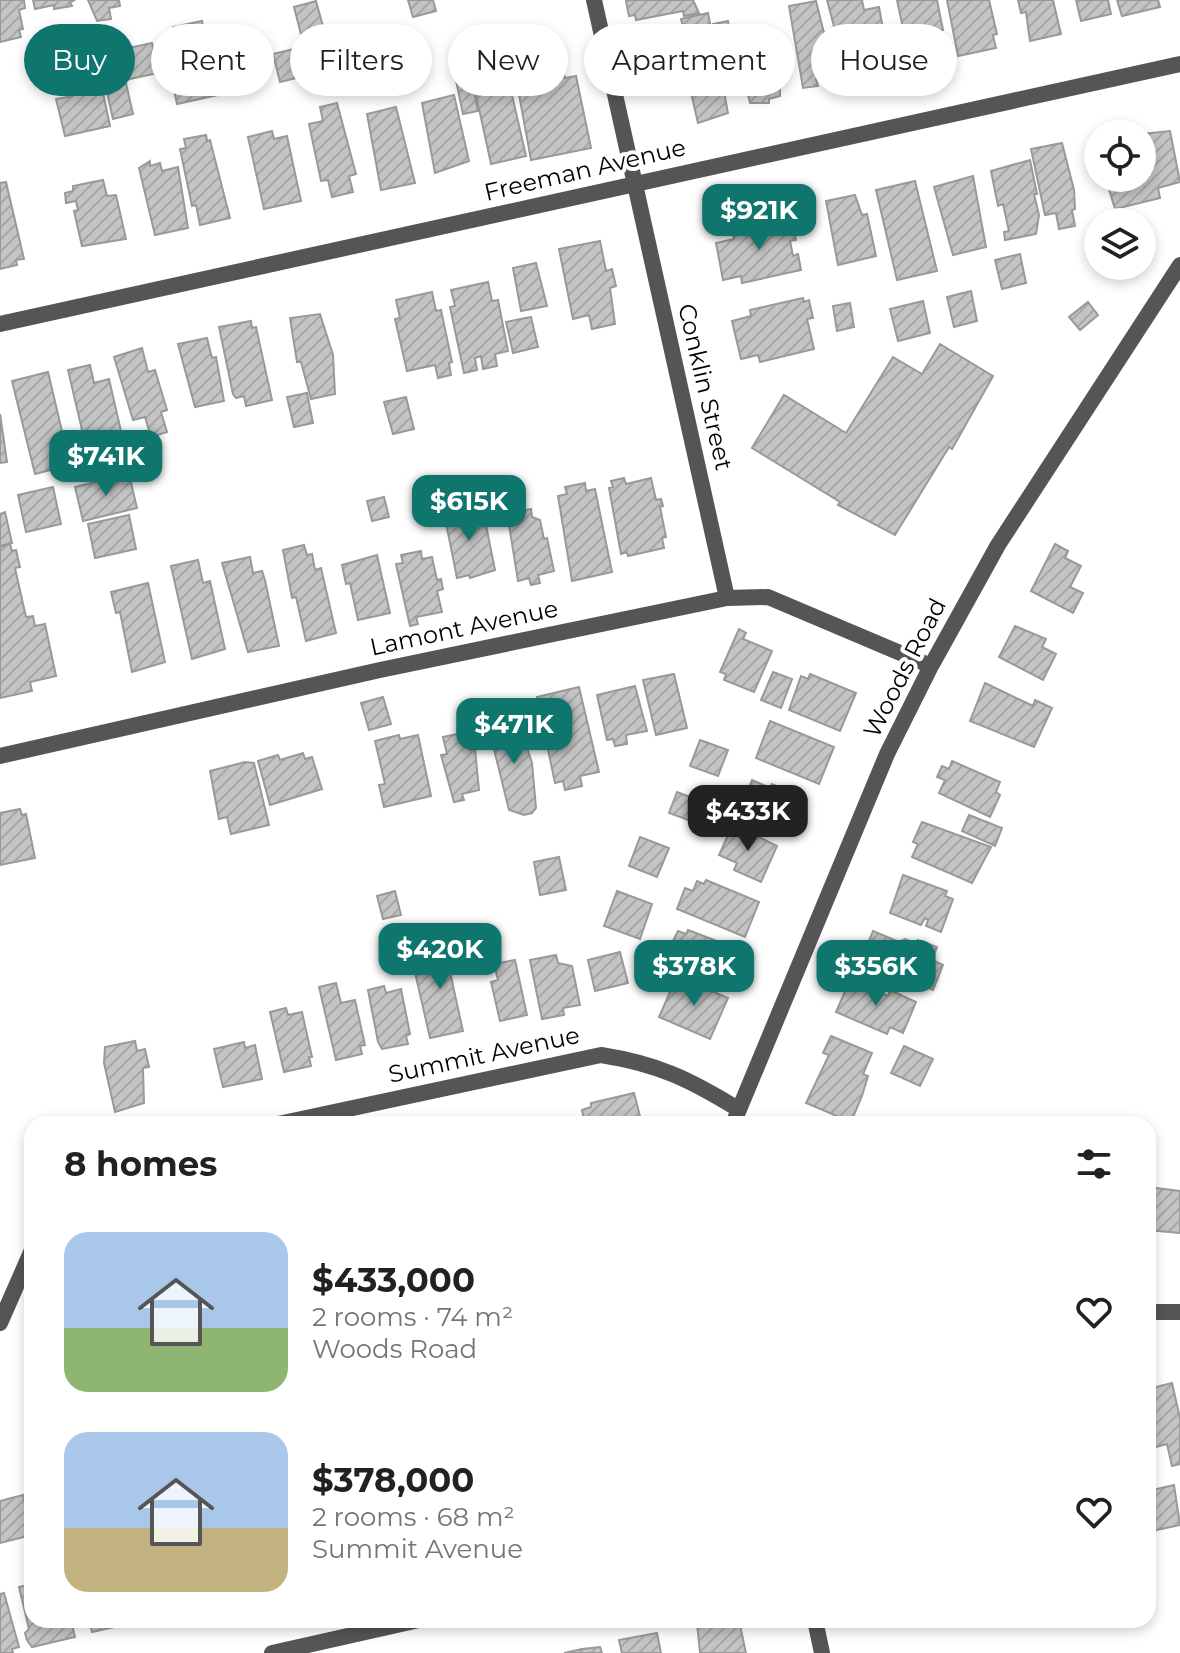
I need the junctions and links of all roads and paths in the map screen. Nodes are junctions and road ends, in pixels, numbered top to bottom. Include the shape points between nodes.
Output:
1 (594, 0) edge
2 (1180, 64) edge
3 (635, 183) junction
4 (1180, 265) edge
5 (0, 324) edge
6 (727, 598) junction
7 (931, 666) junction
8 (0, 756) edge
9 (315, 1116) edge
10 (736, 1116) edge
11 (24, 1268) edge
12 (1156, 1312) edge
13 (1180, 1312) edge
14 (0, 1323) edge
15 (383, 1628) edge
16 (817, 1628) edge
17 (272, 1653) edge
18 (822, 1653) edge

1 - 3 street, Conklin Street
2 - 3 street, Freeman Avenue
3 - 5 street, Freeman Avenue
3 - 6 street, Conklin Street
4 - 7 street, Woods Road via 998,545
6 - 7 street, Lamont Avenue via 768,597
6 - 8 street, Lamont Avenue
7 - 10 street, Woods Road via 887,754
9 - 10 street, Summit Avenue via 601,1055 648,1062 696,1083
11 - 14 street
12 - 13 street
15 - 17 street
16 - 18 street

